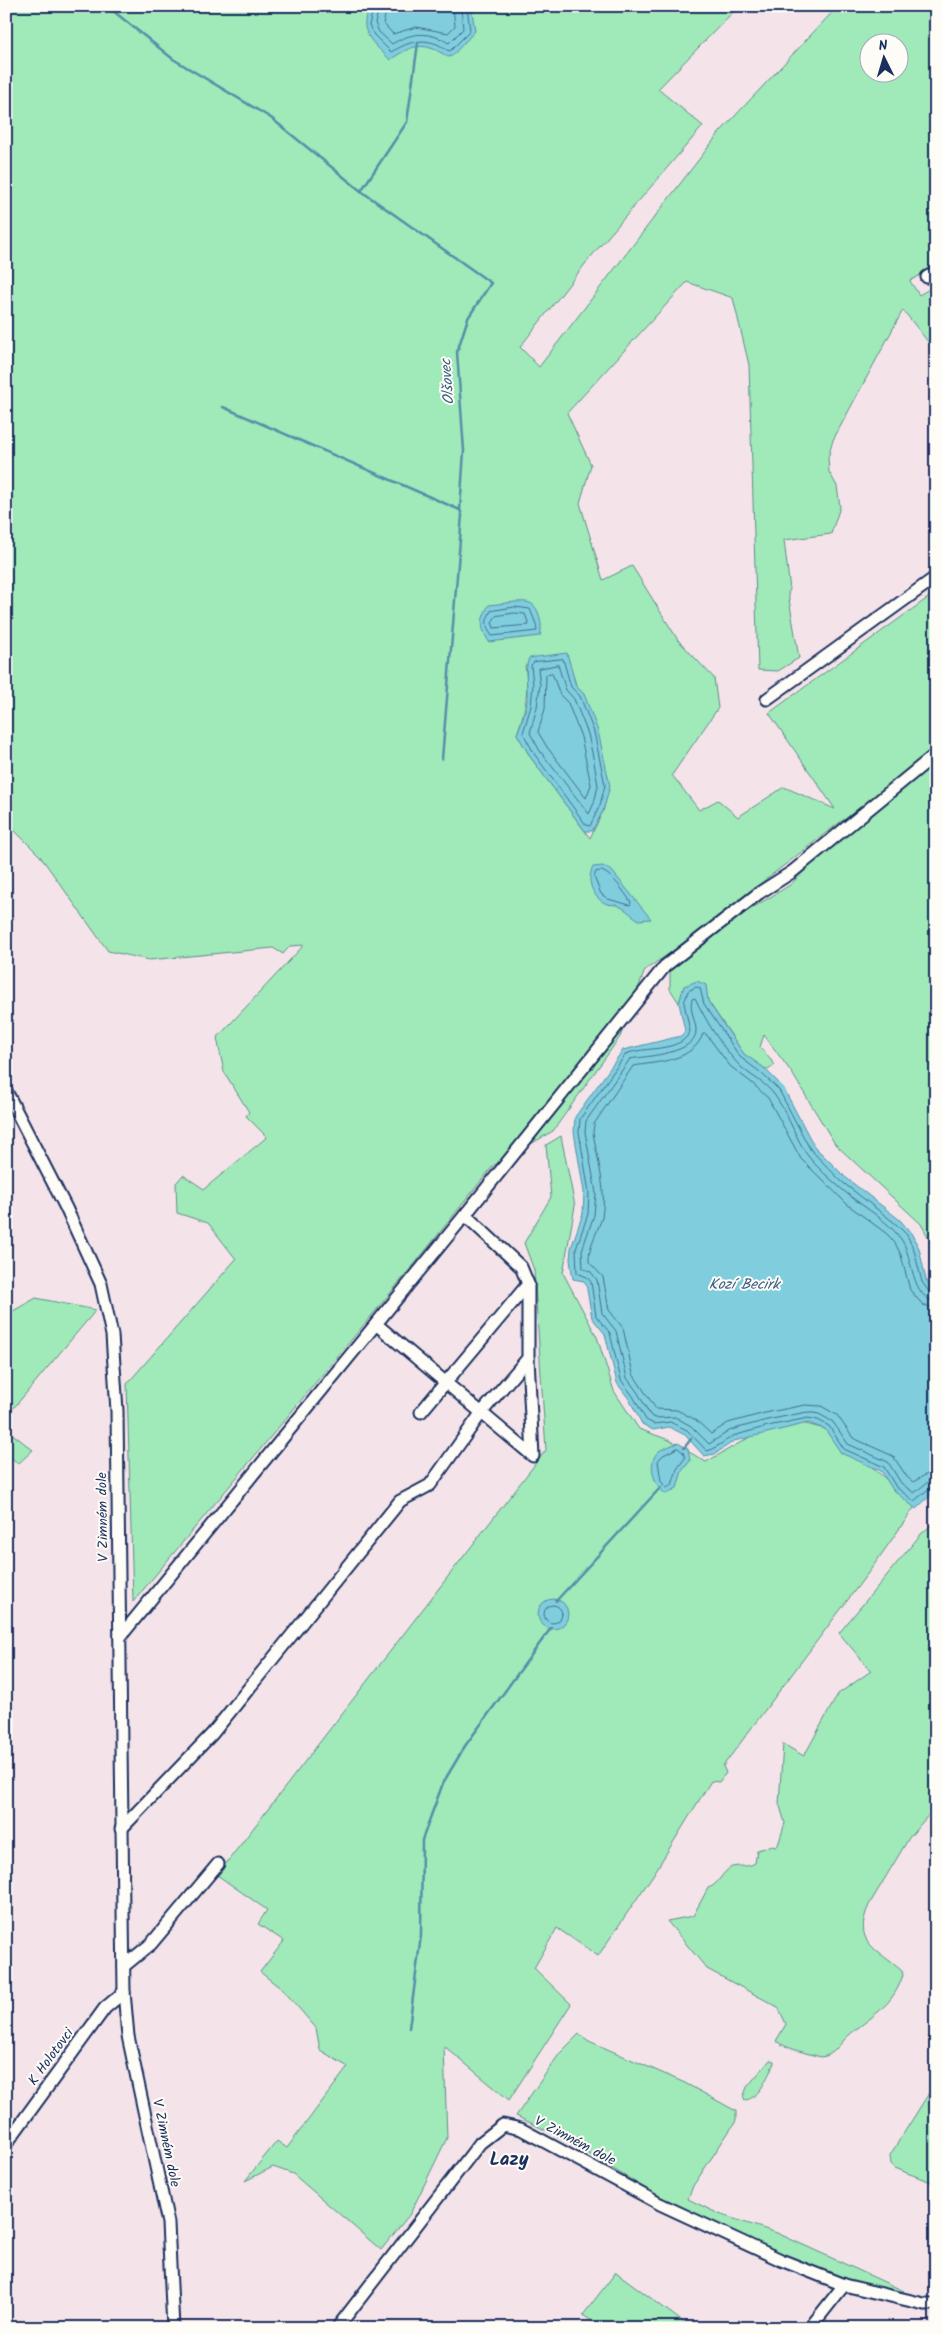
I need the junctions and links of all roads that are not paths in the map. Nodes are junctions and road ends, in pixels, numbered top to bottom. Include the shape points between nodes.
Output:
1 (936, 577) edge
2 (767, 699) dead end
3 (936, 754) edge
4 (6, 1091) edge
5 (466, 1215) junction
6 (528, 1284) junction
7 (376, 1324) junction
8 (528, 1358) junction
9 (447, 1383) junction
10 (421, 1412) dead end
11 (482, 1412) junction
12 (120, 1637) junction
13 (121, 1829) junction
14 (218, 1864) dead end
15 (124, 1966) junction
16 (124, 1992) junction
17 (6, 2144) edge
18 (844, 2285) junction
19 (936, 2304) edge
20 (174, 2328) edge
21 (337, 2328) edge
22 (810, 2328) edge

1 - 2 street
3 - 5 street via 792,872 758,893 665,966
4 - 12 street, V Zimném dole via 101,1284 112,1335 117,1411
5 - 6 street via 521,1267
5 - 7 street
6 - 8 street
6 - 9 street
7 - 9 street
7 - 12 street
8 - 11 street
8 - 11 street via 533,1456
9 - 10 street
9 - 11 street
11 - 13 street via 430,1485 400,1501 212,1734
12 - 13 street, V Zimném dole
13 - 15 street, V Zimném dole
14 - 15 street via 150,1944
15 - 16 street, V Zimném dole
16 - 17 street, K Holotovci via 104,2008
16 - 20 street, V Zimném dole via 128,2036 168,2223
18 - 19 street, V Zimném dole
18 - 21 street, V Zimném dole via 781,2260 651,2199 521,2129 502,2125 480,2143
18 - 22 street

